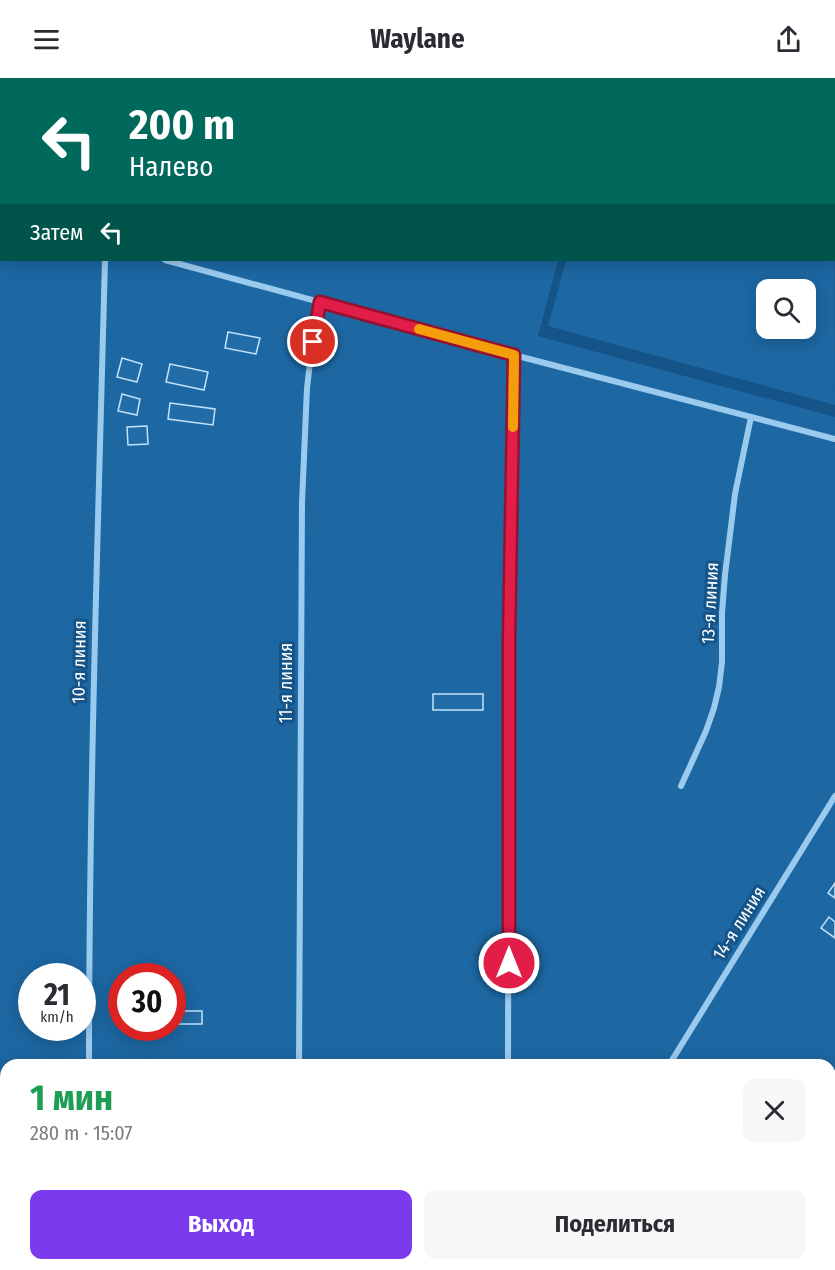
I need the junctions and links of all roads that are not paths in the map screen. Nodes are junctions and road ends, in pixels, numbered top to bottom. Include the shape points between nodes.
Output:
1 (105, 261) edge
2 (169, 261) edge
3 (320, 302) junction
4 (514, 355) junction
5 (752, 417) junction
6 (835, 439) edge
7 (681, 786) dead end
8 (835, 796) edge
9 (89, 1059) edge
10 (299, 1059) edge
11 (508, 1059) edge
12 (673, 1059) edge

1 - 9 street, 10-я линия
2 - 3 street
3 - 4 street
3 - 10 street, 11-я линия via 307,388 302,502
4 - 5 street
4 - 11 street
5 - 6 street
5 - 7 street, 13-я линия via 735,494 725,575 719,687 706,731
8 - 12 street, 14-я линия

